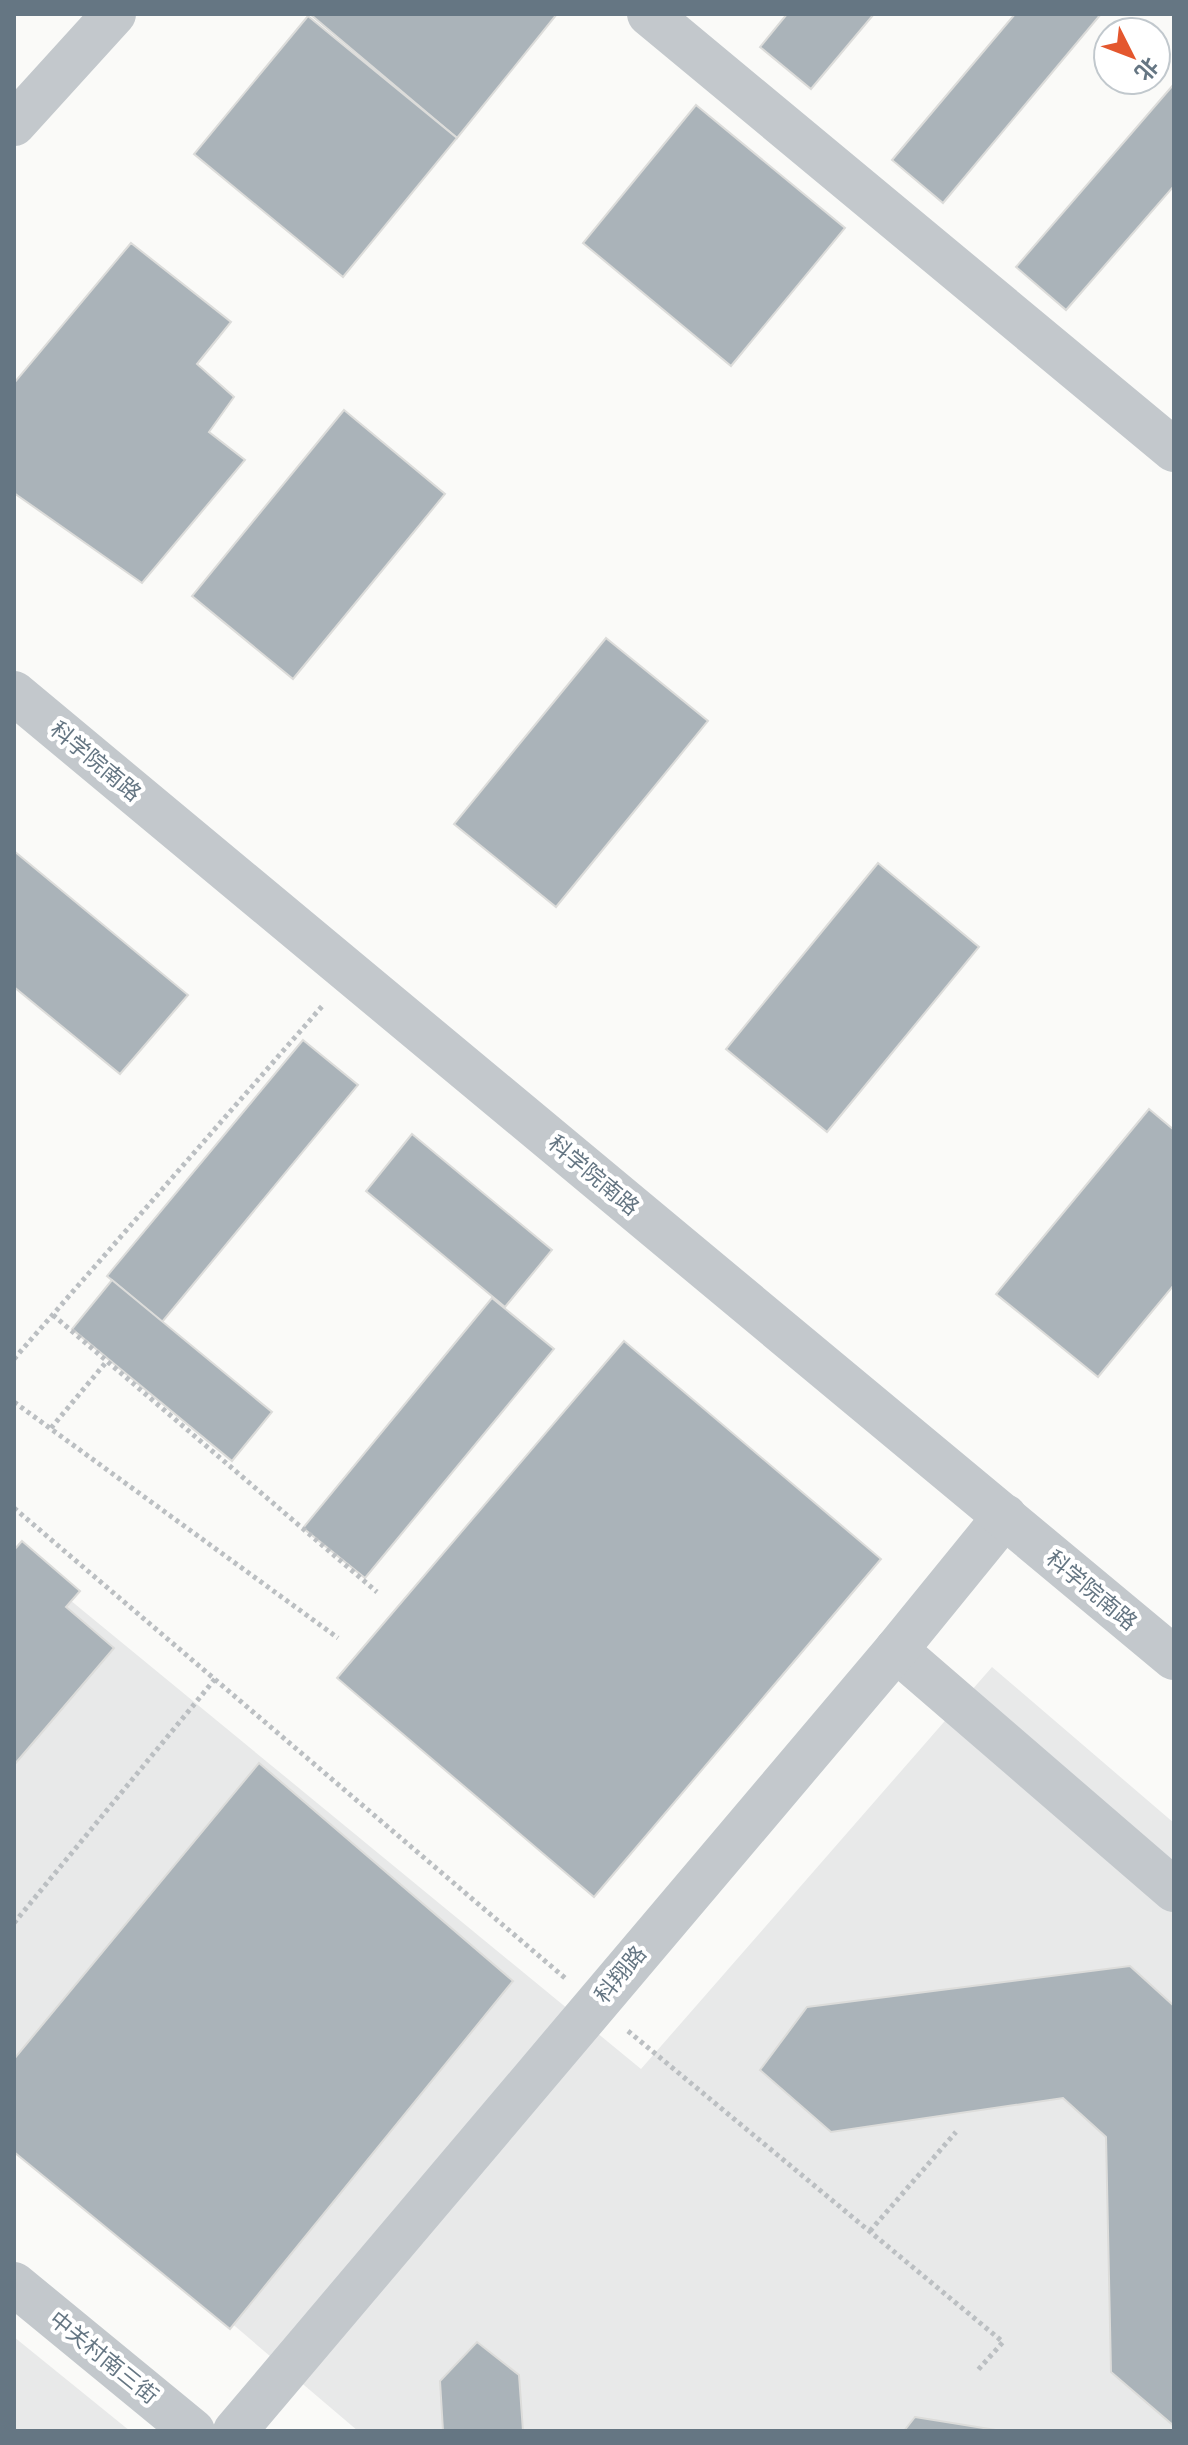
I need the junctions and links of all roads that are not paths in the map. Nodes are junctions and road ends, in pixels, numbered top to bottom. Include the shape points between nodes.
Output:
1 (114, 14) edge
2 (649, 14) edge
3 (14, 124) edge
4 (1174, 450) edge
5 (14, 693) edge
6 (1005, 1516) junction
7 (896, 1650) junction
8 (1174, 1658) edge
9 (1174, 1890) edge
10 (14, 2284) edge
11 (186, 2429) edge
12 (235, 2431) edge

1 - 3 street
2 - 4 street
5 - 6 street, 科学院南路
6 - 7 street, 科翔路
6 - 8 street, 科学院南路
7 - 9 street
7 - 12 street, 科翔路
10 - 11 street, 中关村南三街

